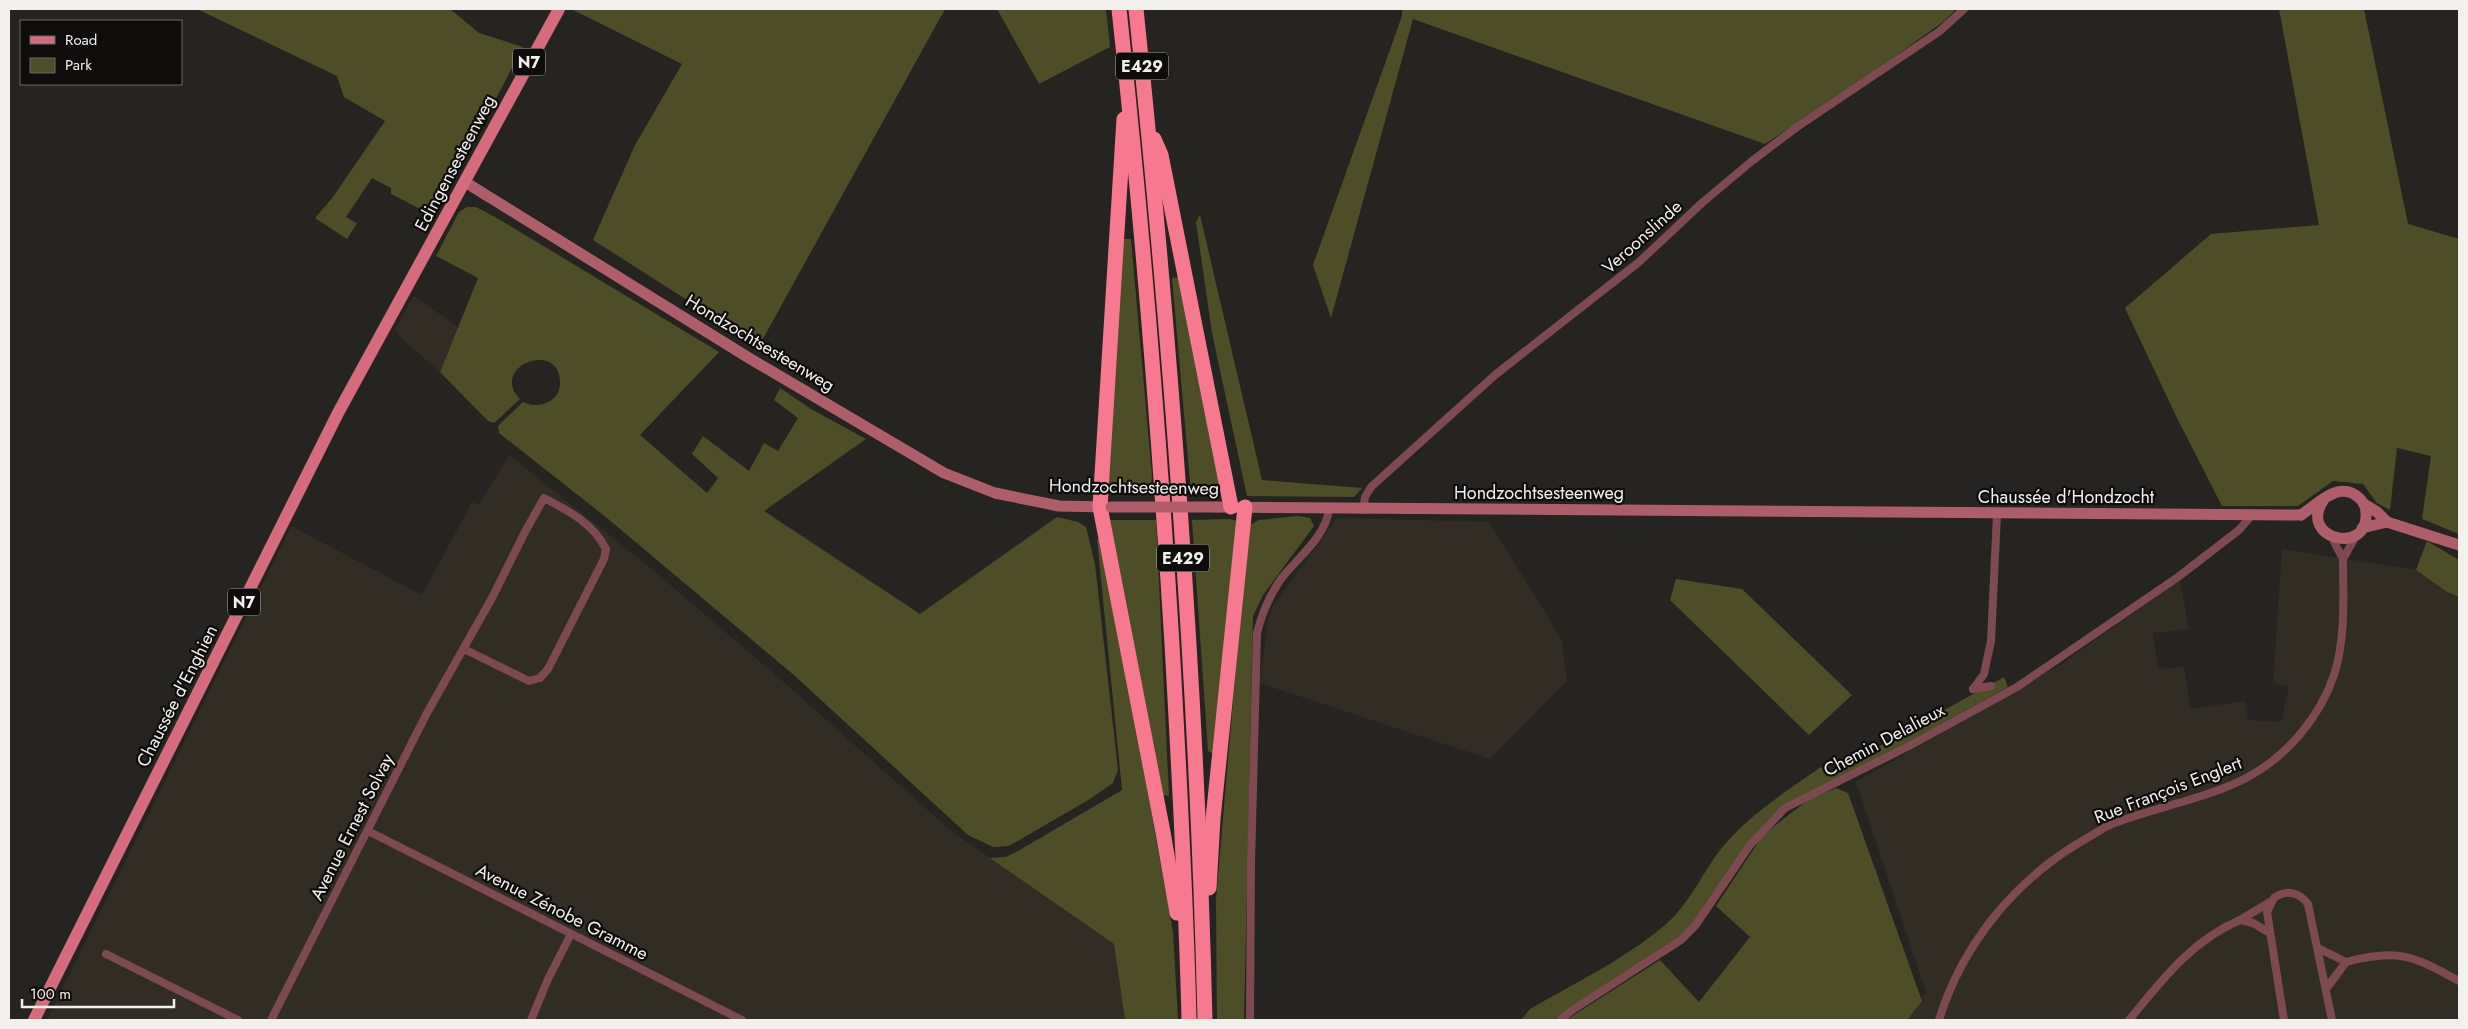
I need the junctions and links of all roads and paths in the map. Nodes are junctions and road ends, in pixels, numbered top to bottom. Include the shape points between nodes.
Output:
1 (559, 9) edge
2 (1119, 9) edge
3 (1136, 9) edge
4 (1964, 9) edge
5 (1128, 91) junction
6 (1148, 123) junction
7 (465, 182) junction
8 (381, 334) joint
9 (2323, 501) junction
10 (2364, 504) junction
11 (1105, 506) junction
12 (1230, 507) junction
13 (1329, 509) junction
14 (1363, 510) junction
15 (1830, 512) joint
16 (1997, 514) junction
17 (2252, 515) junction
18 (2301, 515) junction
19 (2387, 522) junction
20 (2322, 528) junction
21 (2360, 531) junction
22 (2331, 536) junction
23 (2459, 544) edge
24 (2343, 558) junction
25 (464, 649) junction
26 (1991, 686) dead end
27 (368, 831) junction
28 (2270, 902) junction
29 (2240, 920) junction
30 (2270, 933) junction
31 (571, 934) junction
32 (2318, 948) junction
33 (106, 954) dead end
34 (2346, 962) junction
35 (2459, 981) edge
36 (2326, 990) junction
37 (1204, 994) junction
38 (1188, 1015) edge
39 (725, 1017) edge
40 (34, 1020) edge
41 (238, 1020) edge
42 (271, 1020) edge
43 (531, 1020) edge
44 (742, 1020) edge
45 (1205, 1020) edge
46 (1250, 1020) edge
47 (1560, 1020) edge
48 (1939, 1020) edge
49 (2129, 1020) edge
50 (2284, 1020) edge
51 (2332, 1020) edge

1 - 7 main road, Edingensesteenweg / N7
2 - 5 highway, E429
3 - 6 highway, E429
4 - 14 street, Veroonslinde via 1940,31 1752,161 1640,262 1488,382 1371,486
5 - 11 highway via 1122,133
5 - 38 highway, E429 via 1166,538
6 - 12 highway via 1161,155
6 - 37 highway, E429 via 1182,544
7 - 8 main road, Edingensesteenweg / N7
7 - 11 main road, Hondzochtsesteenweg via 749,358 944,472 995,493 1059,506
8 - 40 main road, Chaussée d'Enghien / N7 via 338,413
9 - 10 main road via 2331,494 2346,491
9 - 18 main road
9 - 20 main road via 2318,514
10 - 19 main road
10 - 21 main road via 2366,519
11 - 12 main road, Hondzochtsesteenweg, bridge
11 - 38 highway via 1164,832 1177,917 1180,979
12 - 13 main road, Hondzochtsesteenweg
12 - 37 highway
13 - 14 main road, Hondzochtsesteenweg
13 - 46 street via 1328,518 1319,533 1280,581 1264,608 1257,632
14 - 15 main road, Hondzochtsesteenweg
15 - 16 main road, Chaussée d'Hondzocht
16 - 17 main road, Chaussée d'Hondzocht
16 - 26 street via 1991,641 1984,674 1973,689
17 - 18 main road, Chaussée d'Hondzocht
17 - 47 street, Chemin Delalieux via 2238,530 2178,577 2016,687 1883,760 1785,808 1750,845 1695,926 1665,951
18 - 20 main road
19 - 21 main road
19 - 23 main road
20 - 22 main road
21 - 22 main road via 2345,539
21 - 24 street
22 - 24 street
24 - 48 street, Rue François Englert via 2342,634 2334,675 2321,705 2296,738 2248,777 2110,825 2059,854 2018,888 1982,932 1956,978
25 - 25 street, Avenue Ernest Solvay via 529,681 540,678 548,670 604,559 606,549 598,533 568,510 544,498
25 - 27 street, Avenue Ernest Solvay via 422,722
27 - 31 street, Avenue Zénobe Gramme
27 - 42 street, Avenue Ernest Solvay
28 - 29 street
28 - 30 street via 2267,912
28 - 32 street via 2289,892 2304,899 2313,921
29 - 30 street
29 - 49 street via 2207,936 2183,956
30 - 50 street
31 - 39 street, Avenue Zénobe Gramme
31 - 43 street
32 - 34 street
32 - 36 street
33 - 41 street
34 - 35 street via 2384,954 2405,956 2423,961
34 - 36 street
36 - 51 street
37 - 45 highway, E429
39 - 44 street, Avenue Zénobe Gramme

